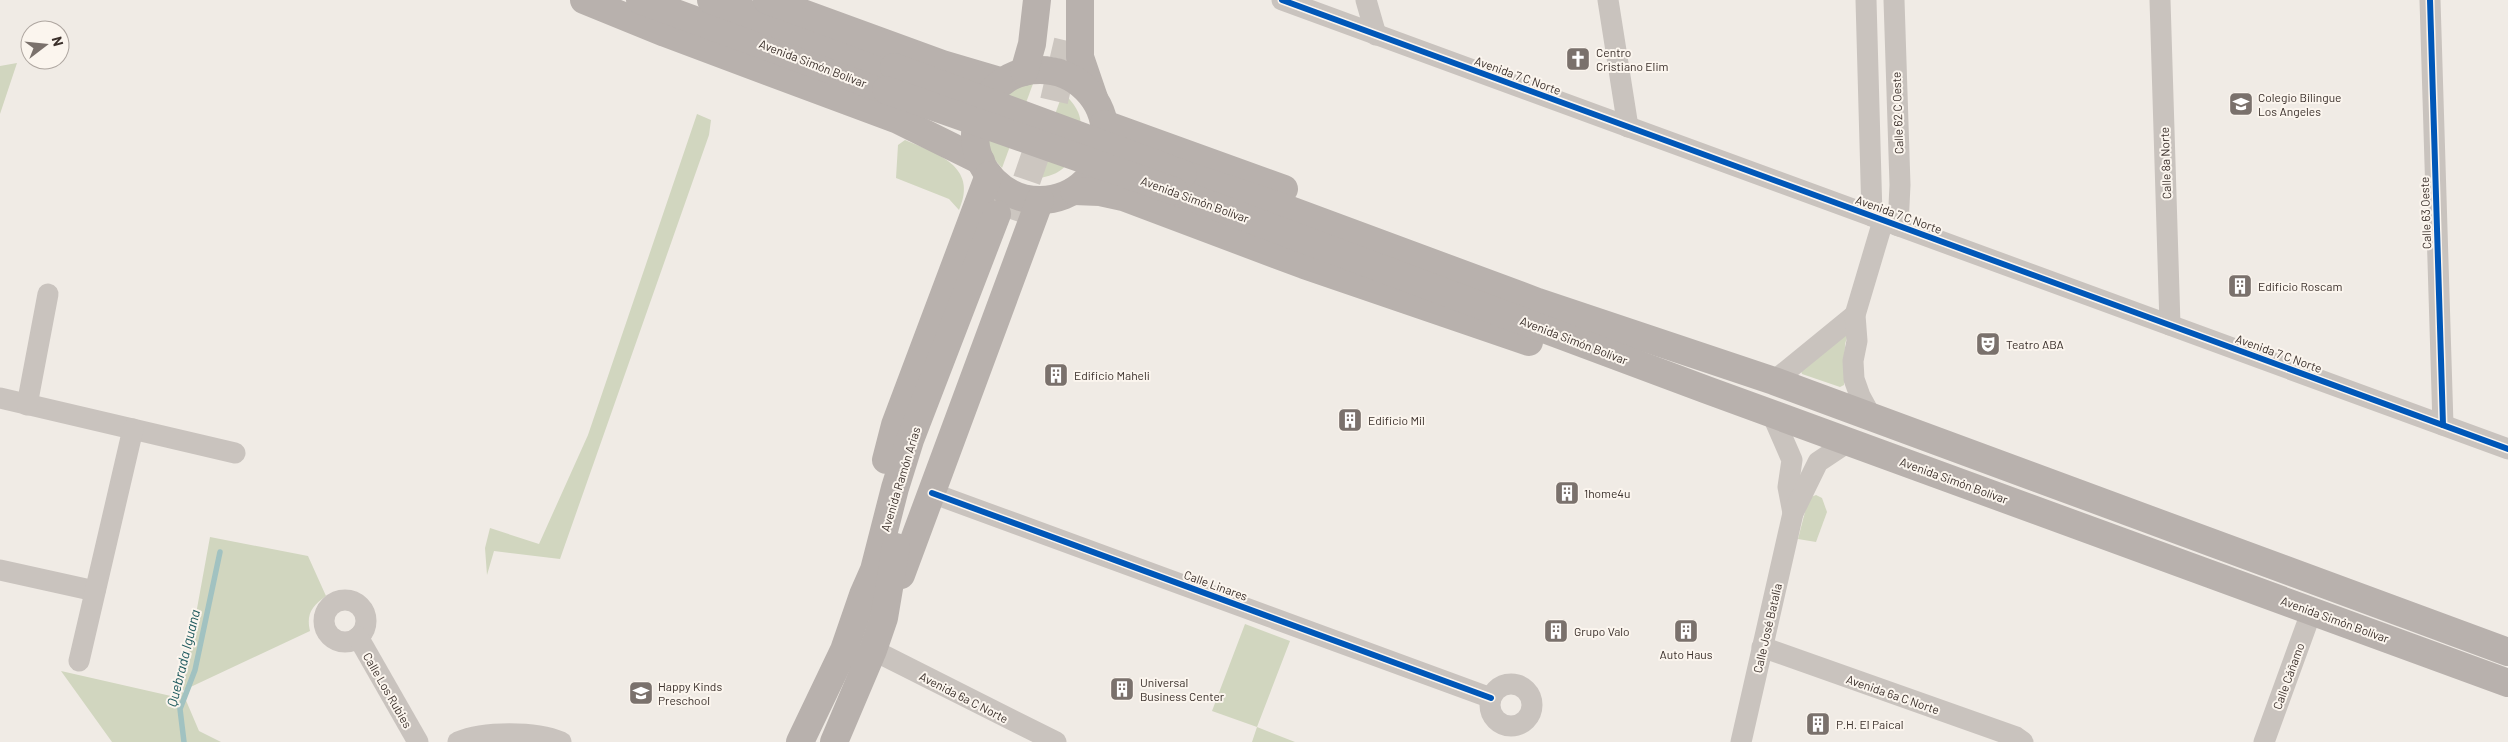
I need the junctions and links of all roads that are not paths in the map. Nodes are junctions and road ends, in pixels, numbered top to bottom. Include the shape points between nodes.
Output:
1 (584, 0) edge
2 (640, 0) edge
3 (710, 0) edge
4 (768, 0) edge
5 (1037, 0) edge
6 (1053, 0) edge
7 (1065, 0) edge
8 (1080, 0) edge
9 (1282, 0) edge
10 (1366, 0) edge
11 (1608, 0) edge
12 (1866, 0) edge
13 (1894, 0) edge
14 (2160, 0) edge
15 (2430, 0) edge
16 (1376, 35) junction
17 (1014, 77) junction
18 (890, 79) junction
19 (1100, 113) junction
20 (1628, 127) junction
21 (985, 168) junction
22 (1177, 182) junction
23 (1074, 191) junction
24 (1040, 200) junction
25 (1885, 221) junction
26 (48, 294) dead end
27 (1856, 315) junction
28 (2170, 326) junction
29 (1774, 381) junction
30 (0, 398) edge
31 (27, 405) junction
32 (1772, 414) junction
33 (1872, 418) junction
34 (2443, 425) junction
35 (133, 429) junction
36 (1848, 442) junction
37 (2508, 449) edge
38 (235, 453) dead end
39 (932, 493) junction
40 (1793, 513) junction
41 (0, 570) edge
42 (95, 591) junction
43 (863, 595) junction
44 (2312, 610) junction
45 (884, 618) junction
46 (358, 638) dead end
47 (1762, 648) junction
48 (873, 650) junction
49 (2508, 652) edge
50 (79, 661) dead end
51 (2508, 683) edge
52 (1491, 698) dead end
53 (418, 742) edge
54 (458, 742) edge
55 (561, 742) edge
56 (800, 742) edge
57 (834, 742) edge
58 (1056, 742) edge
59 (1741, 742) edge
60 (2023, 742) edge
61 (2264, 742) edge

1 - 18 main road via 665,33
2 - 18 main road, Avenida Simón Bolívar
3 - 18 main road, Avenida Simón Bolívar
4 - 18 main road
5 - 17 main road via 1032,44
6 - 7 main road via 1060,40
8 - 19 main road via 1080,57
9 - 16 street, Avenida 7 C Norte
10 - 16 street
11 - 20 street
12 - 25 street, Calle 62 C Oeste
13 - 25 street, Calle 62 C Oeste via 1900,185
14 - 28 street, Calle 8a Norte
15 - 34 street, Calle 63 Oeste
16 - 20 street, Avenida 7 C Norte
17 - 18 main road
17 - 19 main road via 1048,70 1065,75 1080,84
17 - 21 main road via 986,100 976,123 977,149
18 - 21 main road via 923,130
18 - 22 main road, Avenida Simón Bolívar, bridge
19 - 22 main road
19 - 23 main road via 1105,144 1099,162 1089,179
20 - 25 street, Avenida 7 C Norte
21 - 24 main road via 1004,189 1021,197
21 - 43 main road via 895,425 879,486
22 - 23 main road via 1123,197
22 - 29 main road, Avenida Simón Bolívar via 1285,208 1538,302
22 - 32 main road, Avenida Simón Bolívar
23 - 24 main road via 1058,198
24 - 39 main road
25 - 27 street, Calle 62 C Oeste
25 - 28 street, Avenida 7 C Norte
26 - 31 street
27 - 29 street
27 - 33 street, Calle 62 C Oeste via 1857,341 1852,361 1854,379
28 - 34 street, Avenida 7 C Norte
29 - 33 main road, Avenida Simón Bolívar
30 - 31 street
31 - 35 street
32 - 36 main road, Avenida Simón Bolívar
32 - 40 street, Calle José Batalia via 1792,460 1788,487
33 - 49 main road, Avenida Simón Bolívar
34 - 37 street, Avenida 7 C Norte
35 - 38 street
35 - 42 street
36 - 40 street, Calle José Batalia via 1818,462
36 - 44 main road, Avenida Simón Bolívar
39 - 45 main road
39 - 52 street, Calle Linares
40 - 47 street, Calle José Batalia
41 - 42 street
42 - 50 street
43 - 45 main road, Avenida Ramón Arias via 874,570 910,440 1005,217 926,445 898,538
43 - 56 main road, Avenida Ramón Arias via 844,650
44 - 51 main road, Avenida Simón Bolívar
44 - 61 street, Calle Cáñamo
45 - 48 main road, Avenida Ramón Arias
46 - 53 street, Calle Los Rubies
47 - 59 street, Calle José Batalia
47 - 60 street, Avenida 6a C Norte
48 - 57 main road, Avenida Ramón Arias
48 - 58 street, Avenida 6a C Norte
54 - 55 street via 504,734 549,737

